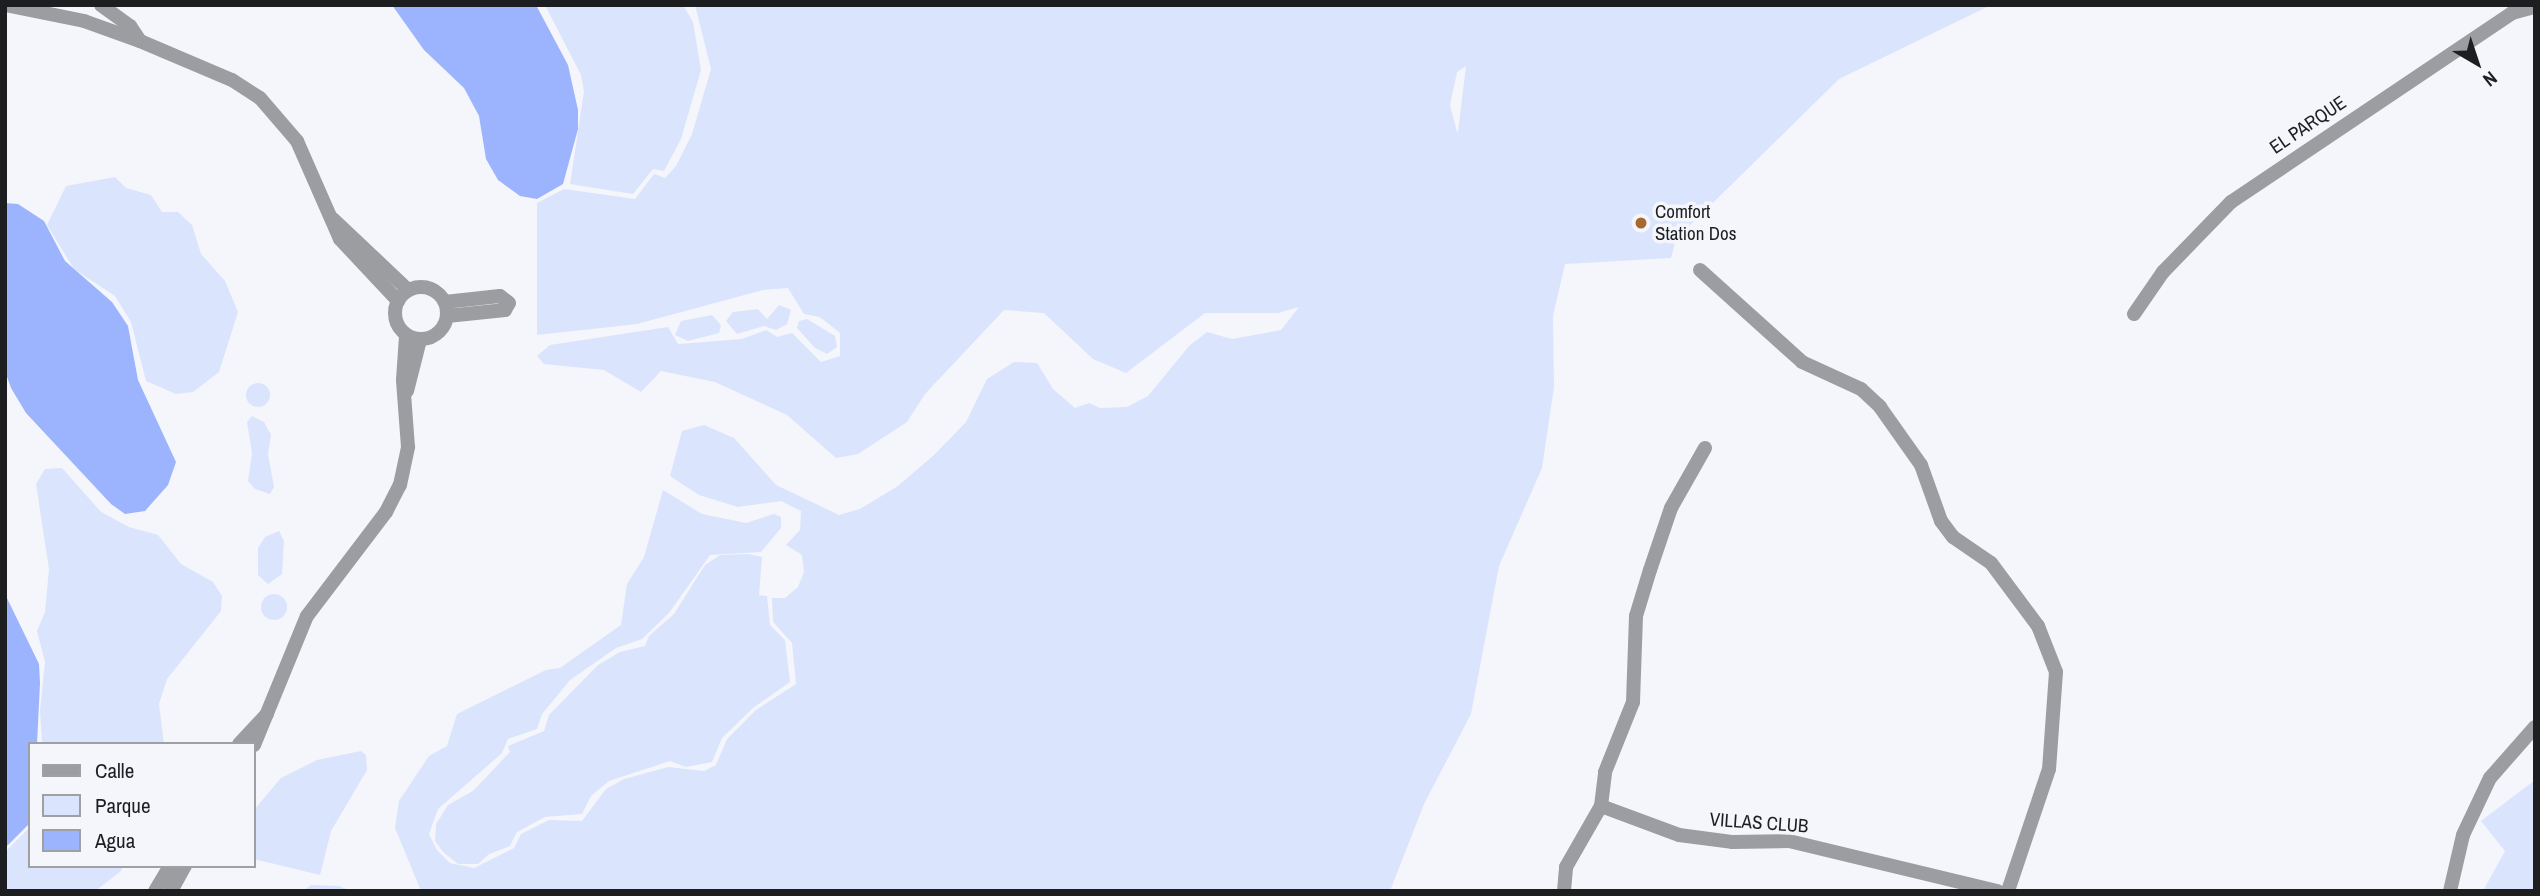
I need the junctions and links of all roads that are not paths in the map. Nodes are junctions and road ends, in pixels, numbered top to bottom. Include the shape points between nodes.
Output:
1 (5, 5) edge
2 (101, 5) edge
3 (2535, 7) edge
4 (58, 11) edge
5 (140, 41) junction
6 (1700, 270) dead end
7 (403, 295) junction
8 (2134, 314) dead end
9 (414, 338) junction
10 (1705, 448) dead end
11 (267, 714) junction
12 (2535, 727) edge
13 (241, 742) edge
14 (255, 742) edge
15 (1601, 806) junction
16 (169, 868) edge
17 (184, 868) edge
18 (155, 891) edge
19 (171, 891) edge
20 (1564, 891) edge
21 (1998, 891) edge
22 (2008, 891) edge
23 (2450, 891) edge

1 - 4 street
2 - 5 street via 130,26
3 - 8 street, EL PARQUE via 2512,13 2231,202 2163,272
4 - 5 street
5 - 7 street via 232,80 266,103 297,141 333,219
6 - 22 street via 1802,362 1871,397 1911,446 1938,514 1953,537 1991,564 2038,626 2056,672 2049,769
7 - 9 street via 396,316
7 - 9 street via 427,288 446,309 438,333
9 - 11 street via 407,392 408,447 400,485 386,512 307,616
10 - 15 street via 1671,508 1636,616 1633,702 1605,772
11 - 13 street
11 - 14 street
12 - 23 street via 2490,778 2462,835
15 - 20 street via 1566,867
15 - 21 street, VILLAS CLUB via 1679,835 1731,842 1788,841
16 - 18 street
17 - 19 street

